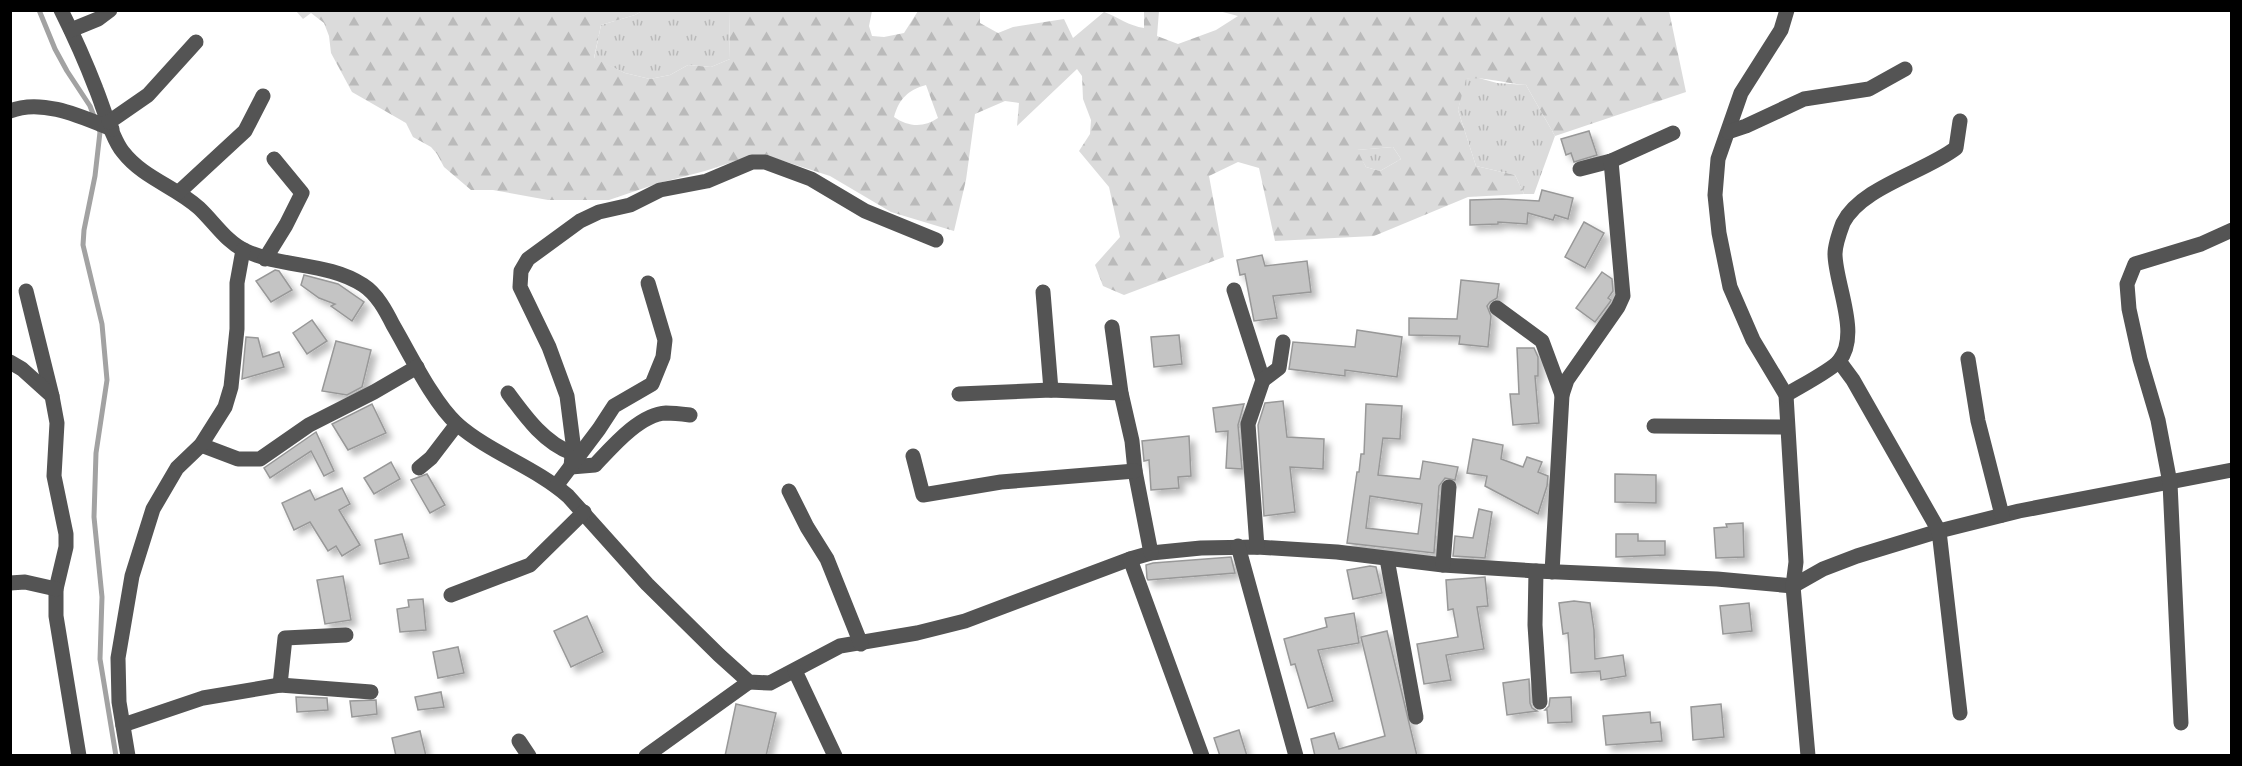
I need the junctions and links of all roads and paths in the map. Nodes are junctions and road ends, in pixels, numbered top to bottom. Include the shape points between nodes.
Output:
1 (61, 10) edge
2 (110, 10) edge
3 (1787, 10) edge
4 (70, 30) junction
5 (196, 42) dead end
6 (1905, 69) dead end
7 (263, 96) dead end
8 (10, 111) edge
9 (1960, 121) dead end
10 (110, 126) junction
11 (1728, 132) junction
12 (1673, 133) dead end
13 (274, 159) dead end
14 (1611, 161) junction
15 (1580, 169) dead end
16 (179, 192) junction
17 (2232, 230) edge
18 (936, 240) dead end
19 (243, 250) junction
20 (265, 259) junction
21 (648, 283) dead end
22 (1234, 290) dead end
23 (26, 291) dead end
24 (1043, 292) dead end
25 (1497, 308) dead end
26 (1112, 327) dead end
27 (1283, 342) dead end
28 (1968, 359) dead end
29 (1839, 361) junction
30 (10, 362) edge
31 (417, 367) junction
32 (1263, 380) junction
33 (1051, 390) junction
34 (508, 393) dead end
35 (1121, 393) junction
36 (959, 394) dead end
37 (1562, 395) junction
38 (1786, 395) junction
39 (52, 396) junction
40 (690, 415) dead end
41 (457, 424) junction
42 (1654, 426) dead end
43 (1787, 427) junction
44 (201, 445) junction
45 (913, 456) dead end
46 (571, 460) junction
47 (419, 468) dead end
48 (2232, 470) edge
49 (1135, 471) junction
50 (2170, 483) junction
51 (556, 486) junction
52 (1449, 488) dead end
53 (789, 491) dead end
54 (584, 512) junction
55 (2002, 515) junction
56 (1939, 531) junction
57 (1238, 546) junction
58 (1257, 547) junction
59 (1151, 553) junction
60 (1130, 559) junction
61 (1386, 559) junction
62 (1443, 565) junction
63 (1536, 571) junction
64 (1552, 572) junction
65 (10, 583) edge
66 (1793, 586) junction
67 (56, 589) junction
68 (451, 595) dead end
69 (346, 635) dead end
70 (861, 644) junction
71 (795, 670) junction
72 (749, 682) junction
73 (280, 685) junction
74 (371, 692) dead end
75 (1540, 702) dead end
76 (1960, 713) dead end
77 (1416, 717) dead end
78 (2181, 723) dead end
79 (123, 725) junction
80 (519, 741) dead end
81 (79, 756) edge
82 (128, 756) edge
83 (529, 756) edge
84 (646, 756) edge
85 (835, 756) edge
86 (1202, 756) edge
87 (1296, 756) edge
88 (1808, 756) edge

1 - 4 street
2 - 4 street
3 - 11 street via 1781,30 1741,93
4 - 10 street
5 - 10 street via 148,95
6 - 11 street via 1869,89 1804,99
7 - 16 street via 245,130
8 - 10 street via 20,107 63,110
9 - 29 street via 1956,148 1861,201 1844,222 1835,252 1848,315 1846,345
10 - 16 street via 122,152 154,180
11 - 38 street via 1718,159 1715,195 1721,244 1735,298
12 - 14 street
13 - 20 street via 302,193
14 - 15 street
14 - 37 street via 1623,296 1567,380
16 - 19 street
17 - 50 street via 2135,264 2127,284 2129,309
18 - 46 street via 865,211 812,179 765,162 752,162 707,181 660,190 630,205 580,221 528,259 521,271 520,286 567,396 573,443
19 - 20 street
19 - 44 street via 237,283 231,387 225,407
20 - 31 street via 320,268 365,286 382,304
21 - 46 street via 665,340 656,375 652,384 614,406
22 - 32 street
23 - 39 street
24 - 33 street
25 - 37 street via 1542,341
26 - 35 street
27 - 32 street via 1279,368
28 - 55 street via 1978,421
29 - 38 street
29 - 56 street
30 - 39 street
31 - 41 street
31 - 44 street via 309,425 260,459 238,459
32 - 58 street via 1248,424
33 - 35 street
33 - 36 street
34 - 46 street via 542,434
35 - 49 street
37 - 64 street
38 - 43 street
39 - 67 street via 57,423 54,476 66,540
40 - 46 street via 664,413 642,422 616,442 596,465
41 - 47 street
41 - 51 street
42 - 43 street
43 - 66 street via 1796,562
44 - 79 street via 177,468 153,509 132,576 117,658
45 - 49 street via 923,495 1001,482
46 - 51 street
48 - 50 street
49 - 59 street
50 - 55 street
50 - 78 street
51 - 54 street
52 - 62 street
53 - 70 street via 827,559
54 - 68 street via 530,565
54 - 72 street via 647,584
55 - 56 street
56 - 66 street via 1857,556
56 - 76 street
57 - 58 street
57 - 59 street
57 - 87 street
58 - 61 street
59 - 60 street
60 - 70 street via 965,621
60 - 86 street
61 - 62 street
61 - 77 street
62 - 63 street
63 - 64 street
63 - 75 street
64 - 66 street
65 - 67 street
66 - 88 street
67 - 81 street via 56,616
69 - 73 street via 285,638
70 - 71 street via 840,646
71 - 72 street via 770,683
71 - 85 street
72 - 84 street
73 - 74 street
73 - 79 street via 203,698
79 - 82 street
80 - 83 street

